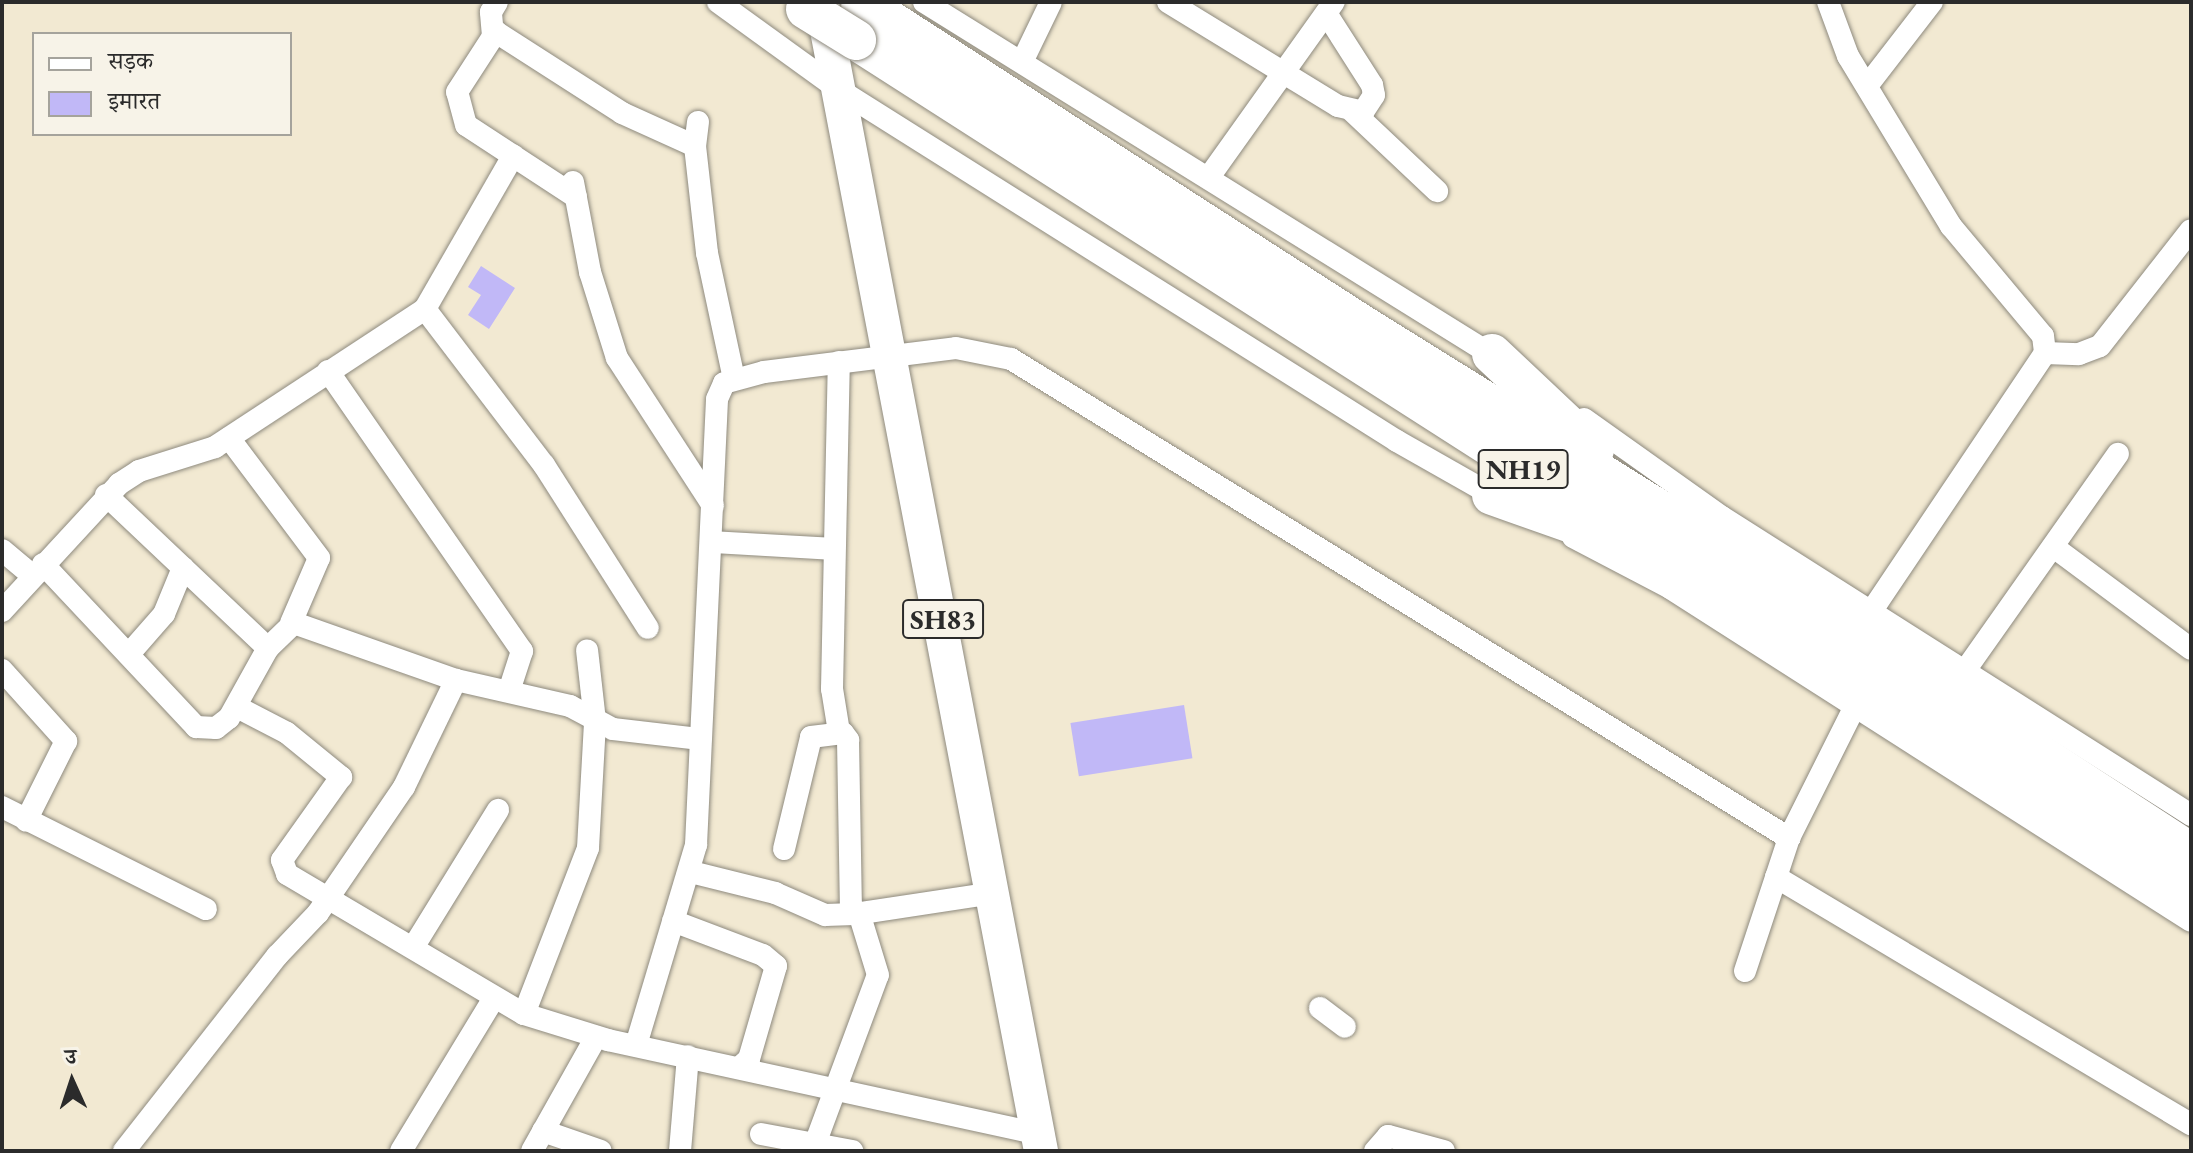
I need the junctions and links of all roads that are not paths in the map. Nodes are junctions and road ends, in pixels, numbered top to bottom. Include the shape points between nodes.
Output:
1 (497, 2) edge
2 (718, 2) edge
3 (924, 2) edge
4 (1051, 2) edge
5 (1828, 2) edge
6 (1932, 2) edge
7 (1167, 3) edge
8 (807, 4) edge
9 (1330, 8) edge
10 (859, 21) edge
11 (493, 36) junction
12 (1023, 60) junction
13 (1284, 75) junction
14 (1867, 86) junction
15 (838, 89) junction
16 (1352, 111) junction
17 (698, 122) dead end
18 (695, 146) junction
19 (513, 156) junction
20 (1209, 177) junction
21 (1437, 191) dead end
22 (2191, 230) edge
23 (425, 309) junction
24 (2045, 353) junction
25 (1492, 354) junction
26 (887, 355) junction
27 (839, 362) junction
28 (328, 371) junction
29 (734, 379) junction
30 (229, 438) junction
31 (2118, 454) dead end
32 (106, 495) junction
33 (1492, 495) junction
34 (713, 506) junction
35 (1660, 511) junction
36 (712, 542) junction
37 (2055, 548) junction
38 (833, 549) junction
39 (2, 550) edge
40 (1669, 557) junction
41 (183, 568) junction
42 (38, 570) junction
43 (2, 611) edge
44 (1871, 612) junction
45 (291, 623) junction
46 (648, 628) dead end
47 (268, 648) junction
48 (2191, 649) edge
49 (587, 650) dead end
50 (129, 654) junction
51 (2, 670) edge
52 (1964, 672) junction
53 (456, 680) junction
54 (510, 689) junction
55 (1855, 706) junction
56 (237, 707) junction
57 (595, 721) junction
58 (839, 732) junction
59 (700, 739) junction
60 (2, 807) edge
61 (498, 810) dead end
62 (2191, 815) edge
63 (26, 821) junction
64 (1789, 838) junction
65 (784, 849) dead end
66 (2191, 853) edge
67 (691, 872) junction
68 (1776, 877) junction
69 (994, 893) junction
70 (2191, 895) edge
71 (326, 896) junction
72 (206, 909) dead end
73 (858, 915) junction
74 (673, 921) junction
75 (2191, 921) edge
76 (414, 946) junction
77 (1745, 971) dead end
78 (494, 998) junction
79 (1320, 1008) dead end
80 (524, 1014) junction
81 (1345, 1027) dead end
82 (596, 1037) junction
83 (636, 1045) junction
84 (688, 1056) junction
85 (740, 1067) junction
86 (835, 1091) junction
87 (2191, 1124) edge
88 (543, 1131) junction
89 (761, 1134) dead end
90 (1040, 1142) edge
91 (815, 1144) junction
92 (124, 1151) edge
93 (401, 1151) edge
94 (532, 1151) edge
95 (601, 1151) edge
96 (680, 1151) edge
97 (852, 1151) edge
98 (1375, 1151) edge
99 (1444, 1151) edge

1 - 11 street via 491,12
2 - 15 street
3 - 12 street
4 - 12 street
5 - 14 street via 1848,56
6 - 14 street
7 - 13 street
8 - 10 highway, NH19, bridge
8 - 15 main road, SH83
9 - 13 street
9 - 16 street via 1372,85 1371,105
10 - 35 highway, NH19
10 - 40 highway, NH19 via 1450,425
11 - 18 street via 496,32 622,113
11 - 19 street via 457,92 466,125
12 - 20 street
13 - 16 street
13 - 20 street
14 - 24 street via 1951,226 2043,336
15 - 26 main road, SH83
15 - 33 street via 1397,441
16 - 21 street
17 - 18 street
18 - 29 street via 707,253
19 - 23 street
19 - 34 street via 575,189 590,272 617,358
20 - 25 street
22 - 24 street via 2100,346 2079,354
23 - 28 street
23 - 46 street via 544,465
24 - 44 street
25 - 35 highway
25 - 44 street via 1722,517
26 - 27 street
26 - 64 street via 956,348 1011,359
26 - 69 main road, SH83
27 - 29 street
27 - 38 street
28 - 30 street
28 - 54 street via 522,651
29 - 34 street via 720,387 717,399
30 - 32 street via 201,454 139,471
30 - 45 street via 319,558
31 - 37 street
32 - 41 street
32 - 42 street
33 - 40 highway
33 - 55 street via 1670,588
34 - 36 street
35 - 66 highway, NH19
36 - 38 street
36 - 59 street
37 - 48 street
37 - 52 street
38 - 58 street via 832,692
39 - 42 street
40 - 70 highway, NH19
41 - 47 street
41 - 50 street via 164,614
42 - 43 street
42 - 50 street
44 - 52 street
45 - 47 street
45 - 53 street
47 - 56 street
49 - 57 street
50 - 56 street via 196,727 216,728
51 - 63 street via 66,741
52 - 62 street
53 - 54 street
53 - 71 street via 404,787
54 - 57 street via 570,706
55 - 64 street
55 - 75 street
56 - 71 street via 287,733 341,777 281,864 287,874
57 - 59 street via 613,729
57 - 80 street via 588,848
58 - 65 street via 811,737
58 - 73 street via 848,740 850,880
59 - 67 street
60 - 63 street
61 - 76 street
63 - 72 street
64 - 68 street
67 - 73 street via 775,893 825,915
67 - 74 street
68 - 77 street
68 - 87 street
69 - 73 street via 902,903
69 - 90 main road, SH83
71 - 76 street
71 - 92 street via 318,913 277,956
73 - 86 street via 878,975
74 - 83 street
74 - 85 street via 763,955 776,966 749,1059
76 - 78 street
78 - 80 street
78 - 93 street
79 - 81 street
80 - 82 street
82 - 83 street
82 - 88 street
83 - 84 street
84 - 85 street
84 - 96 street
85 - 86 street
86 - 90 street
86 - 91 street
88 - 94 street
88 - 95 street
89 - 91 street
91 - 97 street
98 - 99 street via 1388,1136

